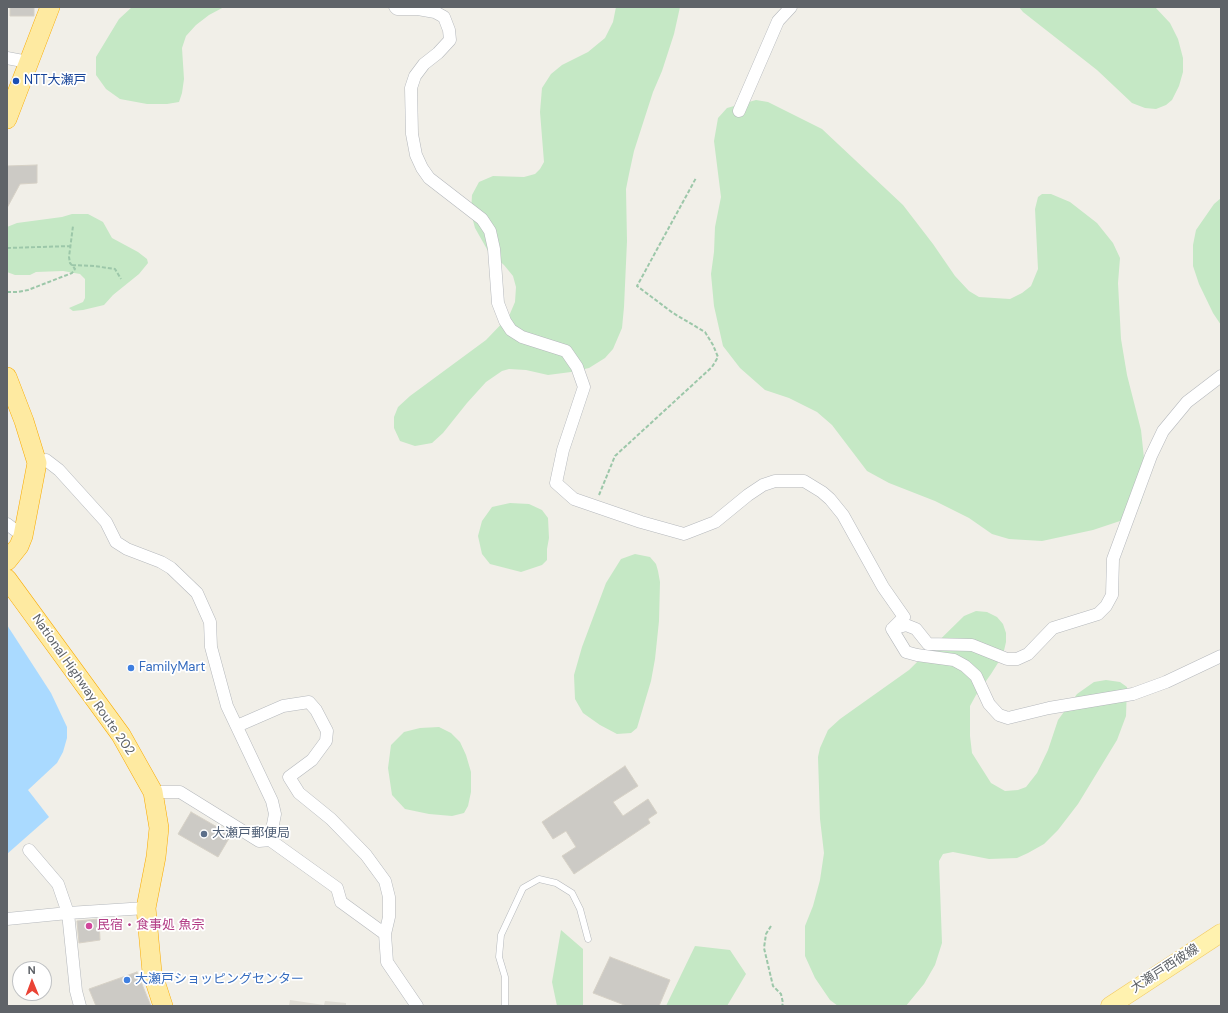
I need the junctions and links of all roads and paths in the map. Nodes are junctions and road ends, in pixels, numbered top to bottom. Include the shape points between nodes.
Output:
1 (50, 7) edge
2 (395, 7) edge
3 (791, 7) edge
4 (7, 58) edge
5 (28, 62) junction
6 (739, 111) dead end
7 (7, 119) edge
8 (696, 178) dead end
9 (73, 226) dead end
10 (71, 246) junction
11 (7, 248) edge
12 (72, 265) junction
13 (121, 279) dead end
14 (7, 292) edge
15 (1221, 376) edge
16 (7, 377) edge
17 (37, 464) junction
18 (595, 506) junction
19 (7, 524) edge
20 (23, 536) junction
21 (7, 561) edge
22 (7, 579) edge
23 (892, 629) junction
24 (1221, 656) edge
25 (237, 726) junction
26 (153, 792) junction
27 (270, 840) junction
28 (29, 850) dead end
29 (146, 908) junction
30 (68, 913) junction
31 (7, 919) edge
32 (771, 926) dead end
33 (1221, 933) edge
34 (385, 934) junction
35 (588, 938) dead end
36 (80, 1006) edge
37 (163, 1006) edge
38 (417, 1006) edge
39 (505, 1006) edge
40 (782, 1006) edge
41 (1110, 1006) edge

1 - 5 highway
2 - 18 street via 435,12 444,17 450,30 450,40 424,64 415,76 411,88 412,134 416,155 429,178 482,219 490,231 498,303 511,330 522,337 566,351 577,367 584,386 563,450 556,483 574,499
3 - 6 street via 778,21
4 - 5 street
5 - 7 highway
8 - 18 path via 637,286 673,313 705,332 718,357 712,367 615,456
9 - 10 path
10 - 11 path
10 - 12 path
12 - 13 path via 115,270
12 - 14 path via 75,269 72,274 28,290
15 - 23 street via 1187,402 1163,431 1150,456 1113,559 1112,595 1098,614 1053,628 1028,654 1018,659 1006,659 972,645 928,644 916,629 906,625
16 - 17 highway
17 - 20 highway
17 - 25 street via 46,460 59,470 106,522 116,542 127,550 171,568 197,593 210,622 211,647 227,706
18 - 23 street via 684,534 715,522 763,485 775,481 804,481 822,492 843,515 883,587 904,617
19 - 20 street
20 - 21 highway via 19,546
22 - 26 highway, National Highway Route 202 via 121,735
23 - 24 street via 906,652 954,660 965,666 976,676 989,704 999,715 1008,718 1049,708 1133,694 1166,682
25 - 27 street via 272,801 275,814
25 - 34 street via 283,706 309,702 316,710 327,731 326,741 312,760 289,776 299,794 331,819 366,855 385,881 389,897 389,917
26 - 27 street via 180,792 259,841
26 - 29 highway, National Highway Route 202 via 159,828
27 - 34 street via 337,888 341,902
28 - 30 street via 58,884
29 - 30 street
29 - 37 highway, National Highway Route 202 via 152,972
30 - 31 street
30 - 36 street via 76,991
32 - 40 path via 766,934 764,948 773,986 780,994
33 - 41 main road, 大瀬戸西彼線
34 - 38 street via 387,962
35 - 39 lane via 572,892 556,883 539,879 523,888 501,935 499,957 505,977

